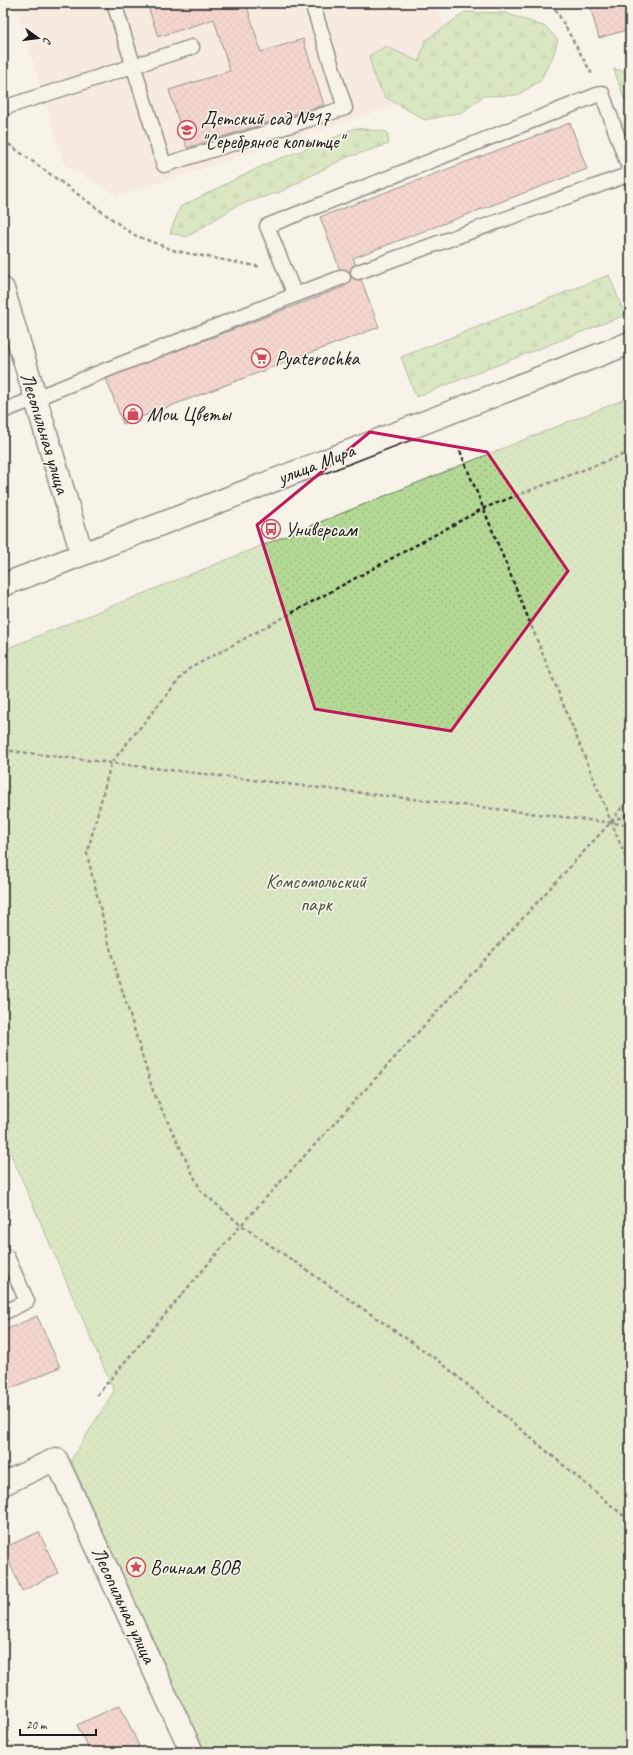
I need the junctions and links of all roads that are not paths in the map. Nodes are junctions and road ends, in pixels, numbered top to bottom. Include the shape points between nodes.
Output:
1 (114, 3) edge
2 (312, 3) edge
3 (192, 47) dead end
4 (133, 66) junction
5 (3, 108) edge
6 (630, 171) edge
7 (630, 174) edge
8 (358, 272) dead end
9 (343, 277) dead end
10 (3, 289) edge
11 (294, 295) junction
12 (7, 313) edge
13 (630, 343) edge
14 (34, 398) junction
15 (3, 411) edge
16 (82, 554) junction
17 (3, 585) edge
18 (3, 1259) edge
19 (3, 1313) edge
20 (3, 1484) edge
21 (192, 1752) edge

1 - 4 lane
2 - 4 lane via 345,108 164,165
3 - 4 lane
4 - 5 lane
6 - 11 lane via 602,93 267,226
7 - 8 lane
9 - 11 lane
10 - 12 street, Лесопильная улица
11 - 14 lane
12 - 14 street, Лесопильная улица
13 - 16 street, улица Мира
14 - 15 lane
14 - 16 street, Лесопильная улица
16 - 17 street, улица Мира
18 - 19 lane via 6,1257 27,1301
20 - 21 street, Лесопильная улица via 56,1459

